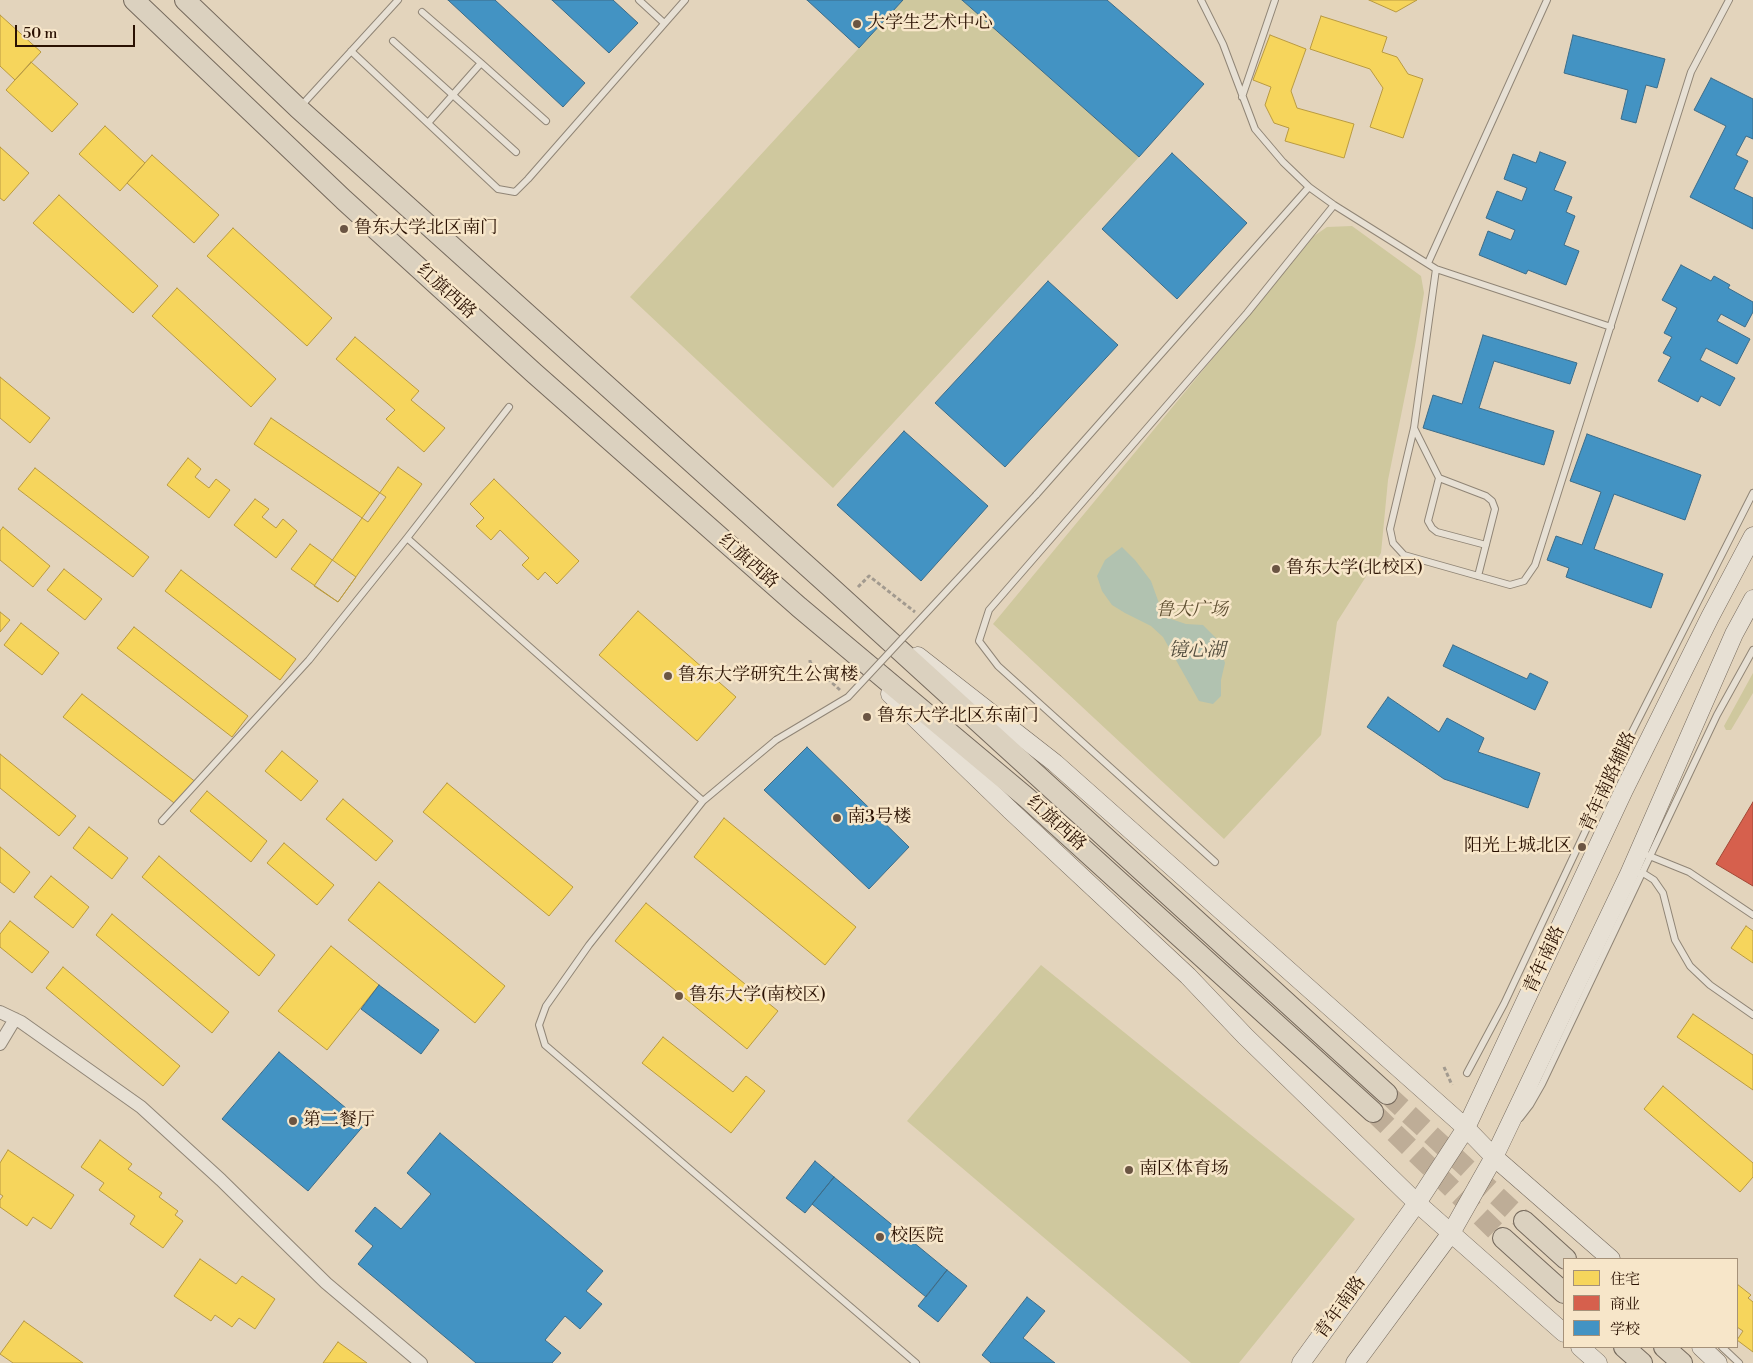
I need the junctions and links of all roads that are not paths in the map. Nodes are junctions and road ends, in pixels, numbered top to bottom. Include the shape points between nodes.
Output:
1 (134, 0) edge
2 (185, 0) edge
3 (398, 0) edge
4 (639, 0) edge
5 (685, 0) edge
6 (1201, 0) edge
7 (1275, 0) edge
8 (1547, 0) edge
9 (1729, 0) edge
10 (422, 12) dead end
11 (664, 23) junction
12 (393, 40) dead end
13 (351, 51) junction
14 (481, 63) junction
15 (453, 94) junction
16 (1242, 97) junction
17 (298, 108) junction
18 (546, 121) dead end
19 (428, 123) junction
20 (516, 152) dead end
21 (1309, 187) junction
22 (1334, 205) junction
23 (1428, 263) junction
24 (1436, 269) junction
25 (1611, 327) junction
26 (509, 407) dead end
27 (1414, 428) junction
28 (1439, 478) junction
29 (1753, 493) edge
30 (1753, 536) edge
31 (407, 538) junction
32 (1486, 545) junction
33 (1478, 576) junction
34 (826, 583) junction
35 (1753, 599) edge
36 (799, 607) junction
37 (1753, 650) edge
38 (703, 801) junction
39 (162, 821) dead end
40 (1645, 854) junction
41 (1215, 862) dead end
42 (1636, 873) junction
43 (1753, 914) edge
44 (0, 1012) edge
45 (1753, 1015) edge
46 (15, 1019) junction
47 (0, 1044) edge
48 (1467, 1073) dead end
49 (1387, 1094) tunnel mouth
50 (1373, 1112) tunnel mouth
51 (1466, 1128) junction
52 (1494, 1157) junction
53 (1417, 1204) junction
54 (1524, 1221) tunnel mouth
55 (1451, 1233) junction
56 (1503, 1238) tunnel mouth
57 (1565, 1258) edge
58 (1610, 1258) edge
59 (1563, 1292) edge
60 (1563, 1332) edge
61 (1581, 1348) edge
62 (1625, 1348) edge
63 (1665, 1348) edge
64 (1702, 1348) edge
65 (1723, 1348) edge
66 (421, 1363) edge
67 (916, 1363) edge
68 (1301, 1363) edge
69 (1355, 1363) edge
70 (1598, 1363) edge
71 (1642, 1363) edge
72 (1682, 1363) edge
73 (1718, 1363) edge
74 (1739, 1363) edge

1 - 36 main road, 红旗西路 via 344,200
2 - 17 main road, 红旗西路
3 - 13 lane
4 - 11 lane
5 - 11 lane
6 - 16 lane via 1223,44
7 - 16 lane
8 - 23 lane
9 - 25 lane via 1691,72
10 - 14 lane
11 - 19 lane via 515,192 498,189
12 - 15 lane
13 - 17 lane
13 - 19 lane
14 - 15 lane
14 - 18 lane
15 - 19 lane
15 - 20 lane
16 - 21 lane via 1255,129
17 - 34 main road, 红旗西路
21 - 22 lane
21 - 38 lane, bridge via 1036,495 848,697 776,740
22 - 23 lane
22 - 41 lane via 1247,313 989,610 979,641 998,666
23 - 24 lane
24 - 25 lane
24 - 27 lane
25 - 33 lane via 1535,565 1524,581 1510,585
26 - 31 lane
27 - 28 lane
27 - 33 lane via 1390,529 1393,544 1404,555
28 - 32 lane via 1492,501 1495,509
28 - 32 lane via 1428,520 1432,528
29 - 48 lane, 青年南路辅路 via 1633,730 1504,1004
30 - 51 main road, 青年南路 via 1624,790
31 - 38 lane
31 - 39 lane via 309,660
32 - 33 lane
34 - 49 main road, 红旗西路
34 - 51 main road via 1055,763
35 - 40 main road via 1734,634
36 - 50 main road, 红旗西路 via 1027,798
36 - 53 main road via 1188,976
37 - 40 lane
38 - 67 lane via 589,945 546,1006 539,1025 545,1045
40 - 42 main road
40 - 43 lane via 1689,872
42 - 45 lane via 1654,880 1663,893 1675,940 1690,966 1710,986
42 - 52 main road
44 - 46 street
46 - 47 street
46 - 66 street via 141,1107 326,1283
51 - 52 main road
51 - 53 main road, 青年南路
52 - 55 main road
52 - 58 main road
53 - 55 main road
53 - 68 main road, 青年南路
54 - 57 main road
55 - 60 main road
55 - 69 main road
56 - 59 main road
61 - 70 main road
62 - 71 main road
63 - 72 main road
64 - 73 main road
65 - 74 lane

